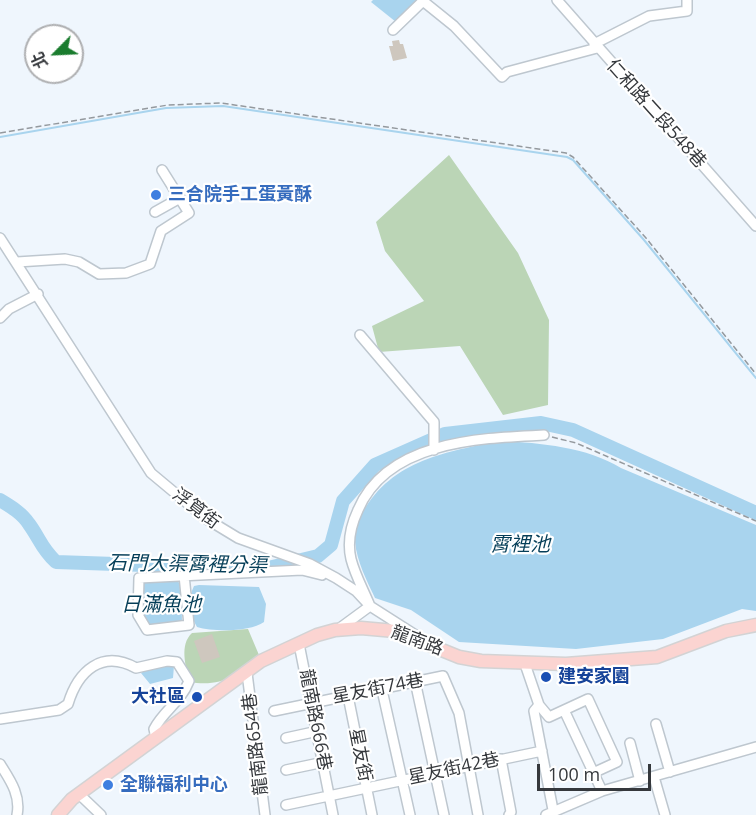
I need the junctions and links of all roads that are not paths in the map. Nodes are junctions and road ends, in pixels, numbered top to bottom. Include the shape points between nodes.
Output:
1 (557, 0) edge
2 (687, 0) edge
3 (393, 30) dead end
4 (596, 46) junction
5 (162, 170) dead end
6 (180, 198) junction
7 (155, 212) dead end
8 (756, 226) edge
9 (0, 239) edge
10 (17, 262) junction
11 (38, 294) junction
12 (0, 318) edge
13 (360, 336) dead end
14 (544, 435) road end
15 (435, 448) junction
16 (184, 575) junction
17 (336, 578) junction
18 (370, 606) junction
19 (756, 626) edge
20 (335, 630) junction
21 (426, 643) junction
22 (299, 644) junction
23 (525, 664) junction
24 (247, 673) junction
25 (416, 681) junction
26 (382, 690) junction
27 (348, 696) junction
28 (312, 702) junction
29 (539, 705) junction
30 (274, 711) dead end
31 (564, 711) junction
32 (0, 719) edge
33 (656, 724) dead end
34 (318, 731) junction
35 (156, 738) junction
36 (286, 738) dead end
37 (630, 743) dead end
38 (756, 747) edge
39 (542, 751) junction
40 (501, 759) junction
41 (324, 762) junction
42 (0, 764) edge
43 (467, 765) junction
44 (286, 770) dead end
45 (670, 772) junction
46 (593, 773) junction
47 (435, 774) junction
48 (654, 777) junction
49 (403, 780) junction
50 (640, 781) junction
51 (366, 788) junction
52 (602, 791) junction
53 (79, 794) junction
54 (329, 796) junction
55 (286, 805) dead end
56 (548, 814) edge
57 (17, 815) edge
58 (58, 815) edge
59 (101, 815) edge
60 (264, 815) edge
61 (333, 815) edge
62 (372, 815) edge
63 (410, 815) edge
64 (444, 815) edge
65 (478, 815) edge
66 (509, 815) edge
67 (665, 815) edge

1 - 4 street, 仁和路二段548巷
2 - 4 street via 687,11 649,16
3 - 4 street via 423,1 454,26 502,76
4 - 8 street, 仁和路二段548巷
5 - 6 street
6 - 7 street
6 - 10 street via 189,213 161,231 150,264 126,273 99,274 65,259
9 - 10 street, 浮筧街
10 - 11 street, 浮筧街
11 - 12 street
11 - 17 street, 浮筧街 via 151,473 205,518 238,538
13 - 15 street via 434,422
14 - 15 street via 477,438
15 - 18 street via 381,474 361,501 350,527 351,557
16 - 16 street via 139,578 138,615 147,630 189,626
16 - 17 street via 302,570
17 - 18 street, 浮筧街
18 - 20 street
18 - 21 street, 浮筧街
19 - 23 main road, 龍南路 via 726,631 657,657
20 - 21 main road, 龍南路 via 382,629
20 - 22 main road, 龍南路
21 - 23 main road, 龍南路 via 459,657
22 - 24 main road, 龍南路 via 261,661
22 - 28 street, 龍南路666巷
23 - 29 street
24 - 35 main road, 龍南路
24 - 60 street, 龍南路654巷
25 - 26 street, 星友街74巷
25 - 43 street, 星友街74巷 via 443,675 459,713
25 - 47 street
26 - 27 street, 星友街74巷
26 - 49 street
27 - 28 street, 星友街74巷
27 - 51 street, 星友街
28 - 30 street, 星友街74巷
28 - 34 street, 龍南路666巷
29 - 31 street via 549,717
29 - 39 street via 534,711
31 - 46 street
31 - 46 street via 588,699 617,762
32 - 35 street via 59,710 68,704 73,687 85,673 112,659 136,668 177,662 189,681 183,696 158,721
33 - 45 street
34 - 36 street
34 - 41 street, 龍南路666巷
35 - 53 main road, 龍南路
37 - 50 street
38 - 45 street
39 - 40 street, 星友街42巷
39 - 56 street
40 - 43 street, 星友街42巷
40 - 66 street via 512,812
41 - 44 street
41 - 54 street, 龍南路666巷
42 - 57 street via 14,786
43 - 47 street, 星友街42巷
43 - 65 street
45 - 48 street
46 - 52 street
47 - 49 street, 星友街42巷
47 - 64 street
48 - 50 street
48 - 67 street
49 - 51 street, 星友街42巷
49 - 63 street
50 - 52 street
51 - 54 street, 星友街42巷
51 - 62 street, 星友街
52 - 56 street
53 - 58 main road, 龍南路
53 - 59 street
54 - 55 street, 星友街42巷
54 - 61 street, 龍南路666巷

